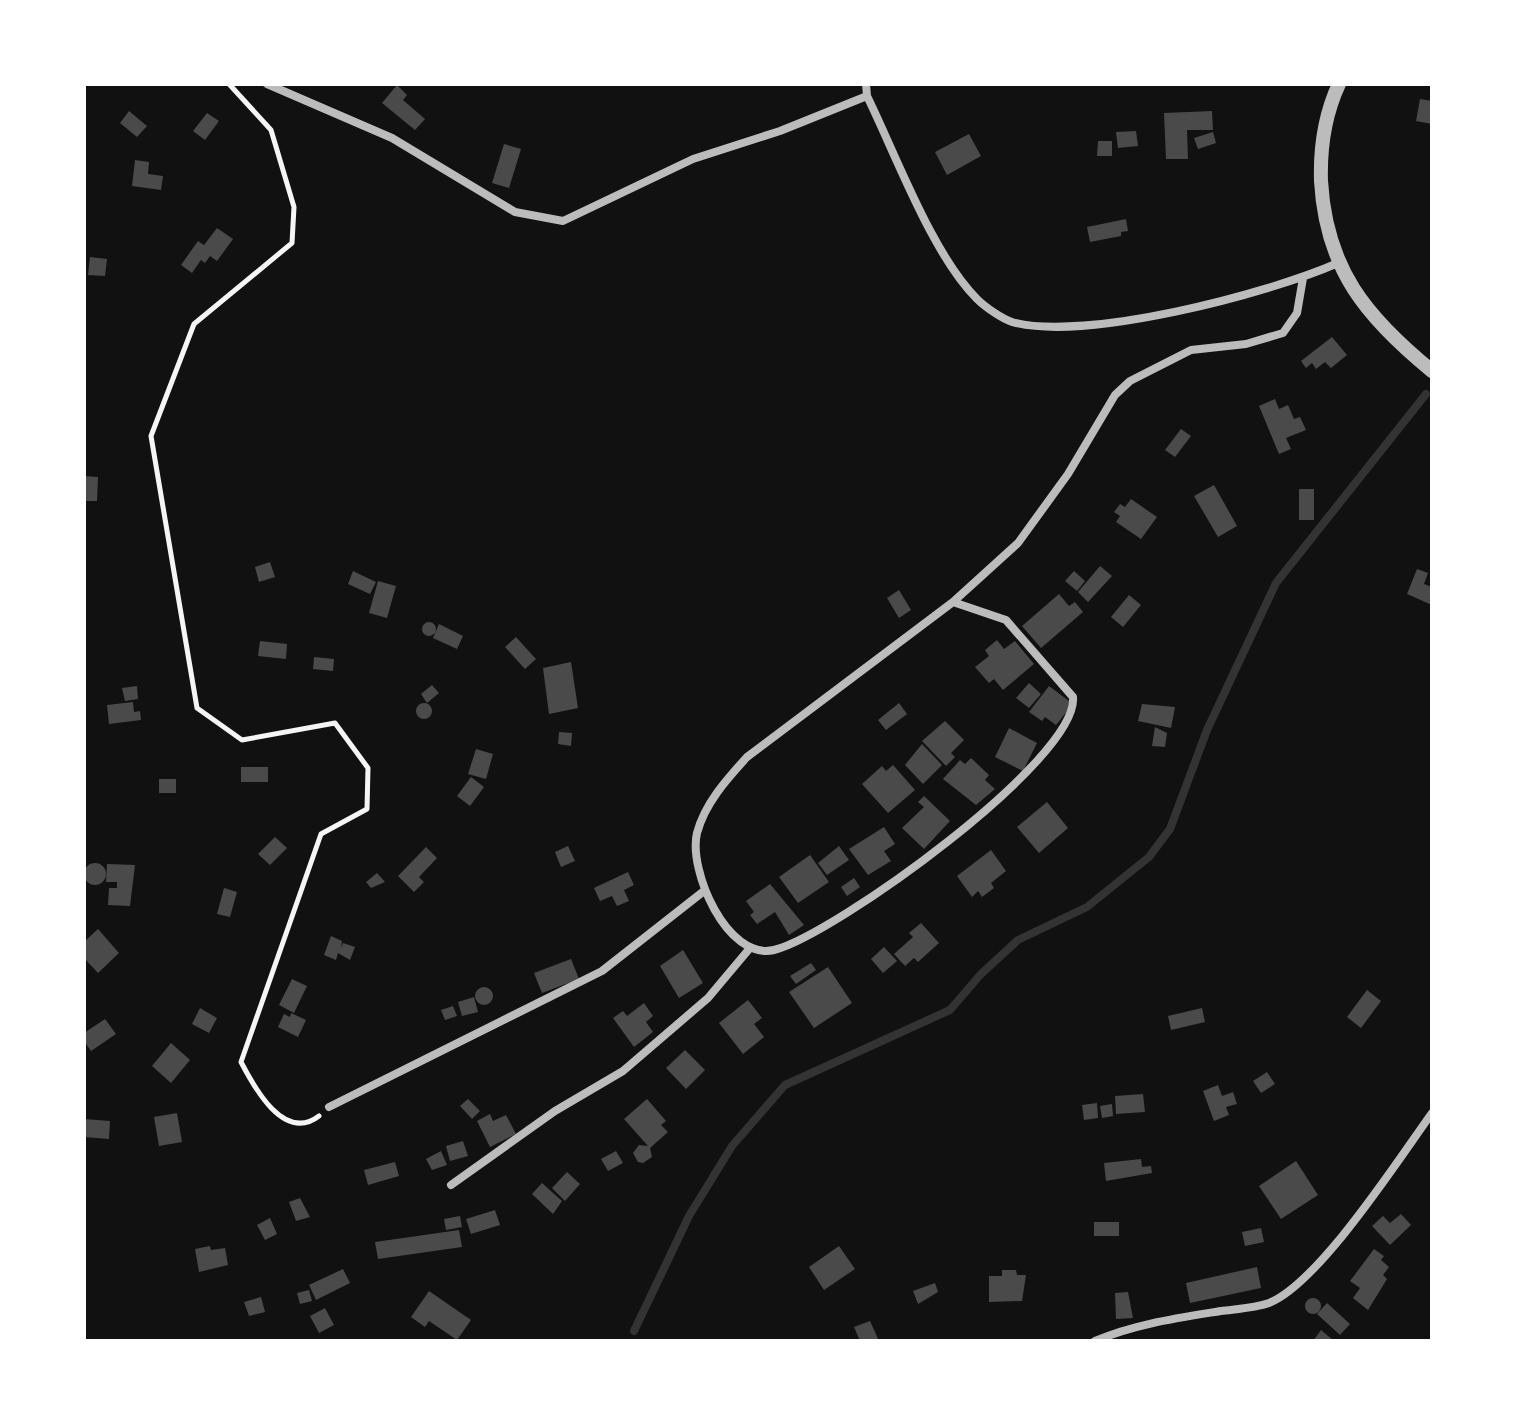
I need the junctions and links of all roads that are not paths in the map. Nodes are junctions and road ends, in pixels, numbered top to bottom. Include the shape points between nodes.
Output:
1 (267, 84) edge
2 (866, 84) edge
3 (1339, 84) edge
4 (867, 96) junction
5 (1338, 263) junction
6 (1303, 278) junction
7 (1432, 371) edge
8 (953, 602) junction
9 (704, 891) junction
10 (750, 948) junction
11 (329, 1107) road end
12 (1432, 1113) edge
13 (451, 1185) dead end
14 (1095, 1341) edge

1 - 4 street via 392,138 515,212 563,221 693,159
2 - 4 street
3 - 5 street via 1324,131 1321,170 1323,205
4 - 6 street via 951,269 979,301 1009,321 1041,327 1089,325 1198,306
5 - 6 street
5 - 7 street via 1386,331
6 - 8 street via 1297,313 1283,333 1246,344 1191,350 1130,381 1115,395 1018,543
8 - 9 street via 747,757 720,787 697,834 696,867
8 - 10 street via 1006,620 1021,635 1073,697 1067,719 1031,765 963,832 913,871 790,943 773,950
9 - 10 street via 736,939
9 - 11 street via 602,971
10 - 13 street via 708,998 623,1071 555,1111
12 - 14 street via 1367,1202 1289,1293 1266,1304 1165,1320

